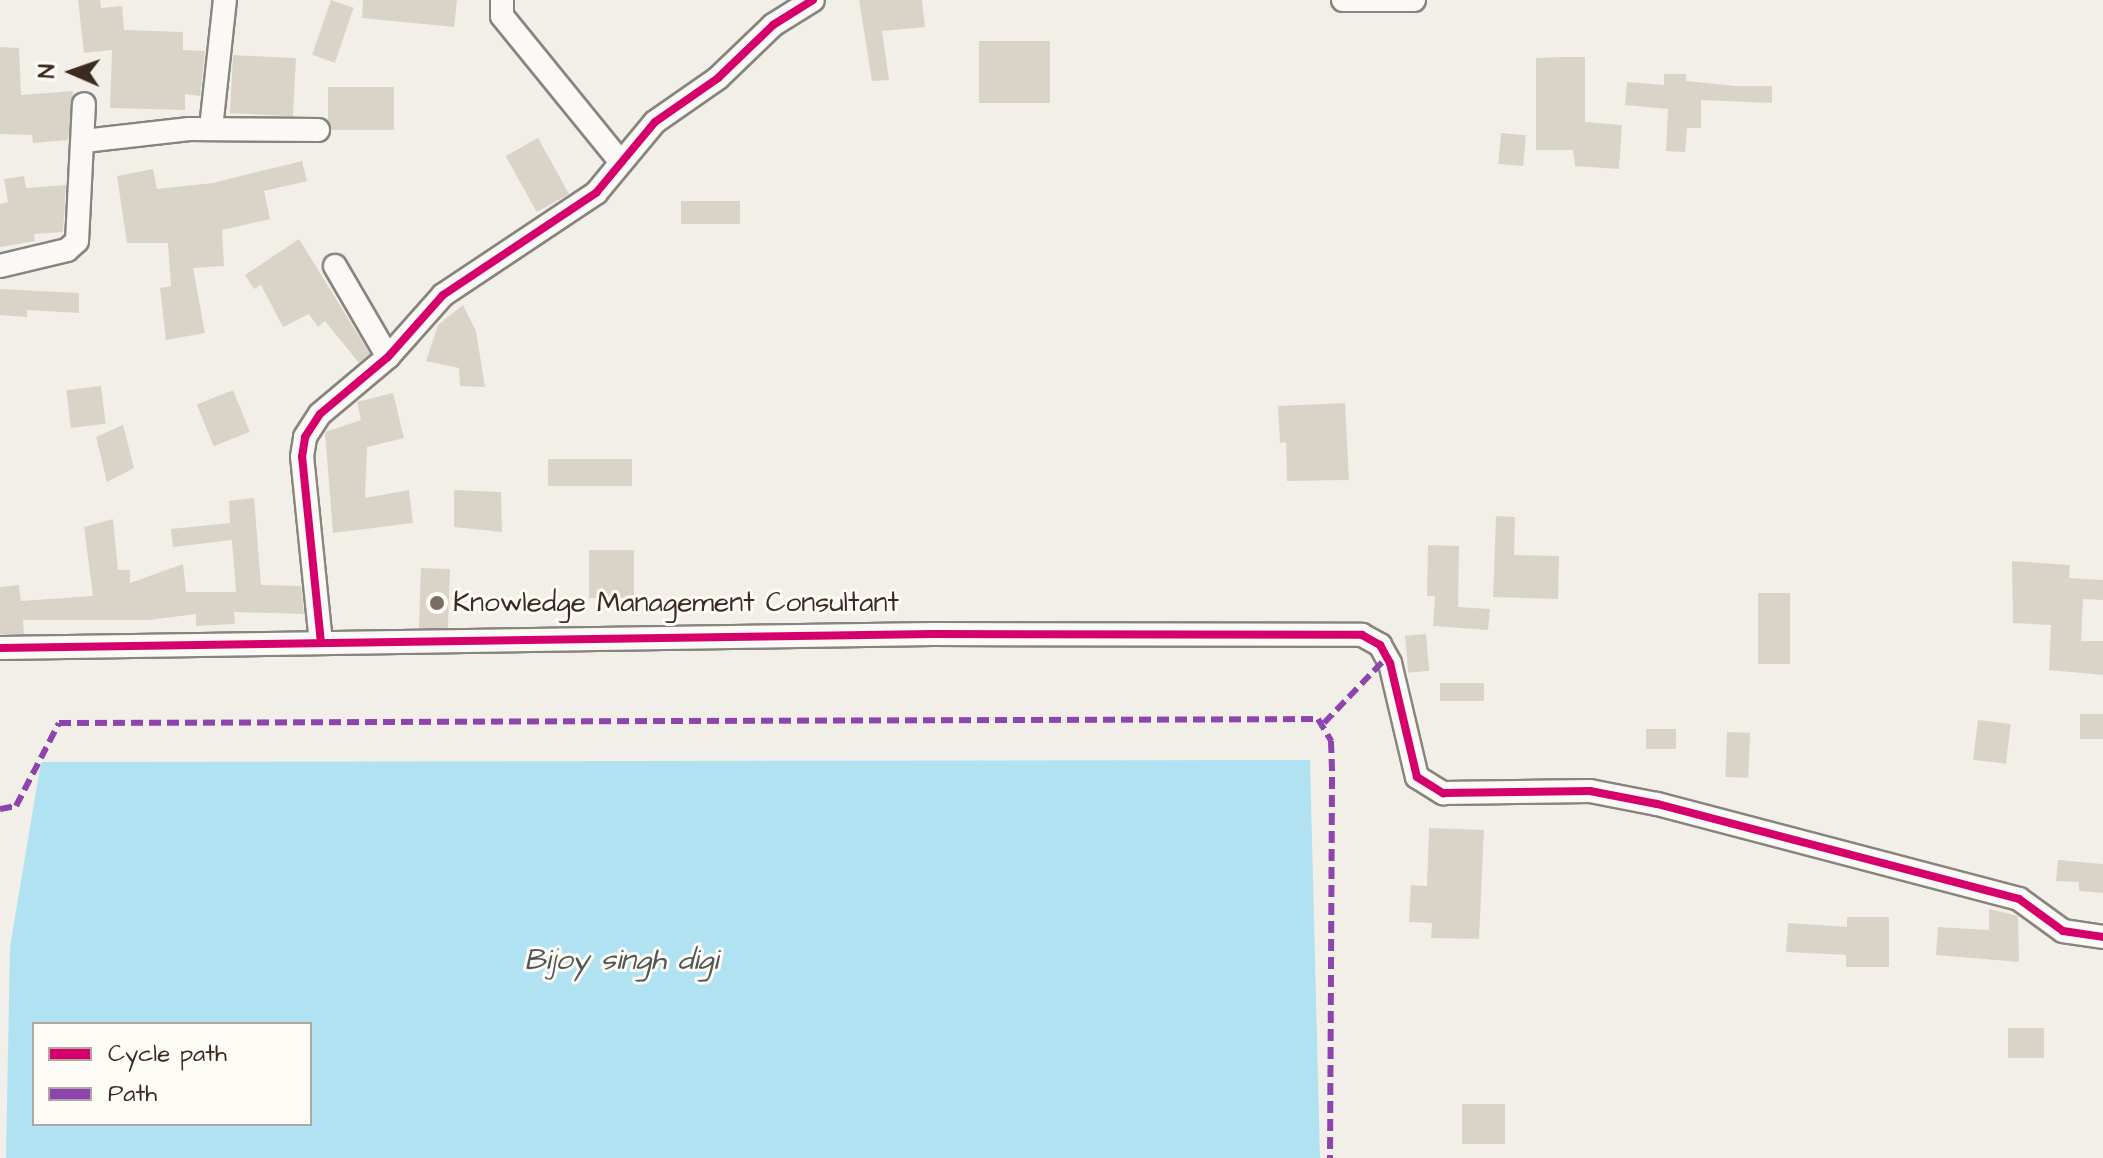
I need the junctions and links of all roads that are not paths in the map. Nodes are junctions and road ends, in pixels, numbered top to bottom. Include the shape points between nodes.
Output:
1 (225, 0) edge
2 (502, 0) edge
3 (813, 0) edge
4 (1343, 0) edge
5 (1414, 0) edge
6 (84, 104) dead end
7 (211, 128) junction
8 (318, 130) dead end
9 (84, 141) junction
10 (620, 161) junction
11 (0, 266) edge
12 (335, 266) dead end
13 (388, 357) junction
14 (321, 643) junction
15 (0, 648) edge
16 (2103, 937) edge

1 - 7 street
2 - 10 street via 502,16
3 - 10 street via 773,25 718,78 655,122
4 - 5 street
6 - 9 street
7 - 8 street
7 - 9 street
9 - 11 street via 77,241 67,250
10 - 13 street via 596,193 443,295
12 - 13 street
13 - 14 street via 320,414 305,437 302,457
14 - 15 street
14 - 16 street via 933,634 1362,635 1380,645 1390,663 1417,777 1443,793 1590,791 1657,804 2019,899 2063,931

